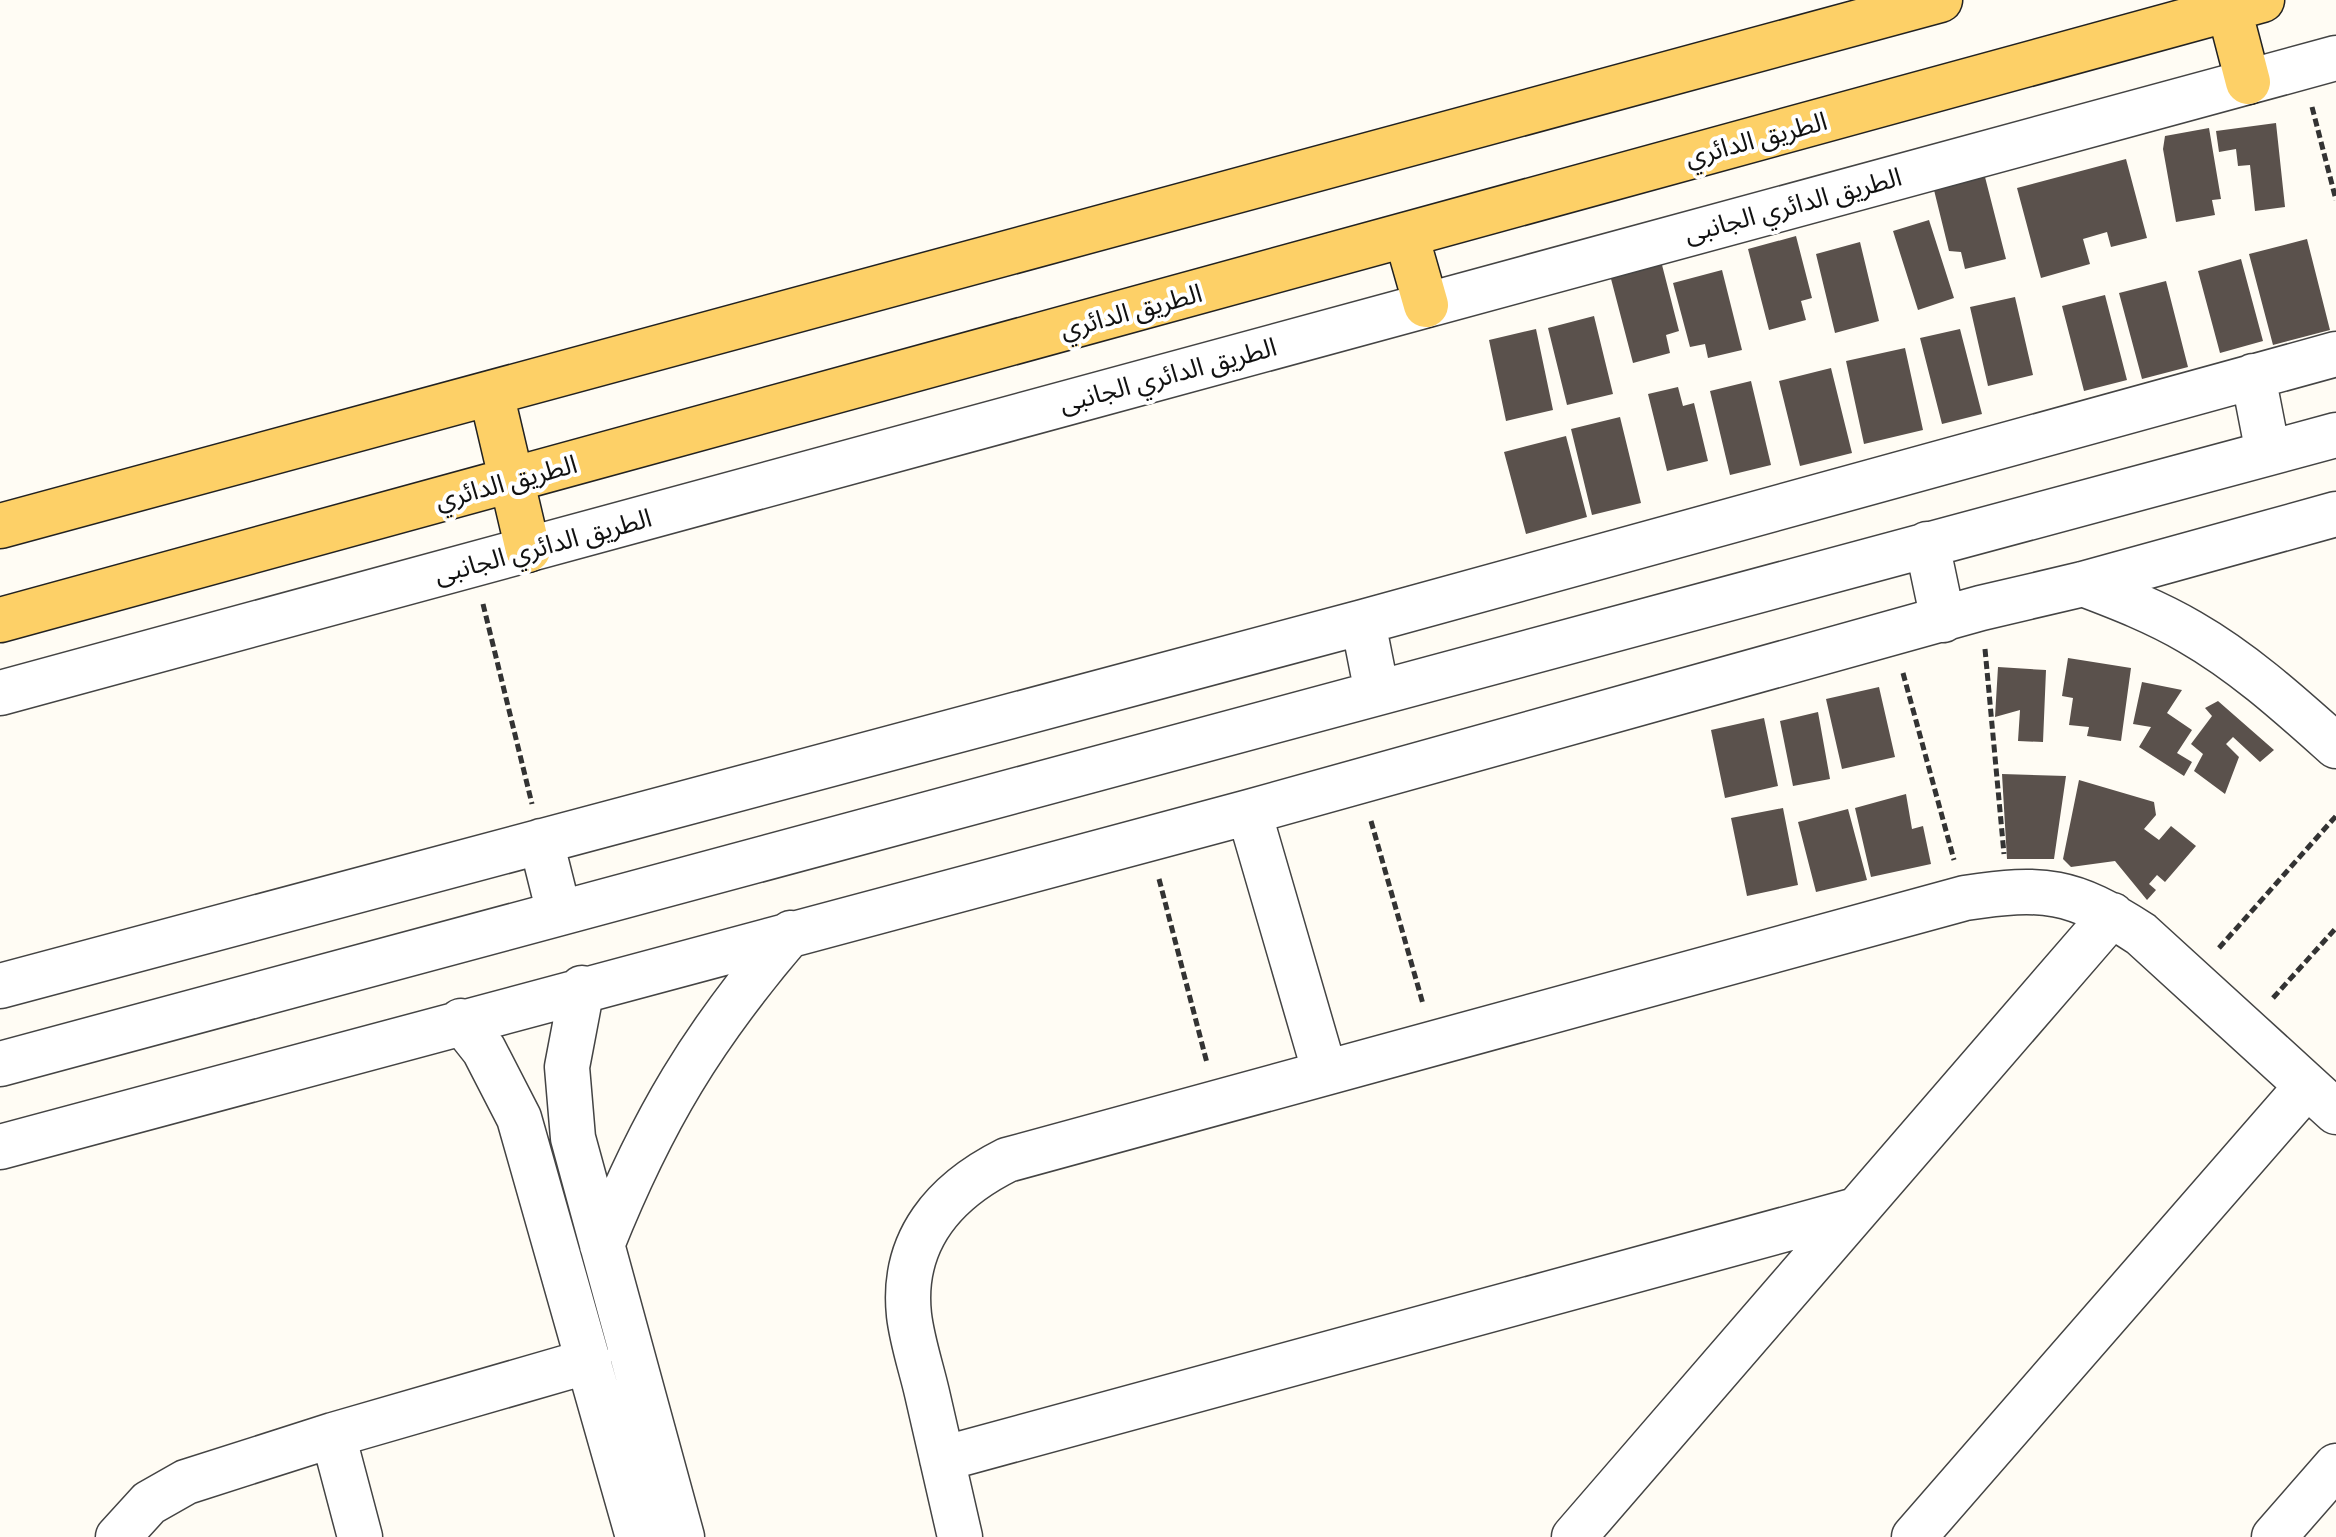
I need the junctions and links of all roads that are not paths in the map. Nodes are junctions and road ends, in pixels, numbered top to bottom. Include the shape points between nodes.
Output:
1 (1940, 0) edge
2 (2245, 4) edge
3 (2319, 62) edge
4 (2248, 82) junction
5 (1406, 235) junction
6 (1426, 305) junction
7 (2336, 354) edge
8 (2253, 376) junction
9 (491, 393) junction
10 (2336, 435) edge
11 (2268, 453) junction
12 (511, 481) junction
13 (2336, 514) edge
14 (0, 526) edge
15 (1927, 544) junction
16 (528, 550) junction
17 (2083, 584) junction
18 (1962, 614) junction
19 (0, 620) edge
20 (1363, 622) junction
21 (0, 693) edge
22 (1377, 693) junction
23 (2336, 746) edge
24 (1249, 812) junction
25 (541, 841) junction
26 (559, 913) junction
27 (2112, 915) junction
28 (791, 933) junction
29 (0, 986) edge
30 (582, 988) junction
31 (461, 1021) junction
32 (0, 1064) edge
33 (1325, 1073) junction
34 (2322, 1099) edge
35 (0, 1147) edge
36 (1856, 1210) junction
37 (602, 1245) junction
38 (589, 1361) junction
39 (333, 1435) junction
40 (942, 1459) junction
41 (2336, 1466) edge
42 (118, 1537) edge
43 (360, 1537) edge
44 (638, 1537) edge
45 (682, 1537) edge
46 (960, 1537) edge
47 (1574, 1537) edge
48 (1914, 1537) edge
49 (2274, 1537) edge

1 - 9 main road
2 - 4 main road
2 - 5 main road, الطريق الدائري
3 - 4 street, الطريق الدائري الجانبى
4 - 6 street, الطريق الدائري الجانبى
5 - 6 main road
5 - 12 main road, الطريق الدائري
6 - 16 street, الطريق الدائري الجانبى
7 - 8 street
8 - 11 street
8 - 20 street
9 - 12 main road
9 - 14 main road
10 - 11 street
11 - 15 street
12 - 16 main road
12 - 19 main road, الطريق الدائري
13 - 17 street
15 - 18 street
15 - 22 street
16 - 21 street, الطريق الدائري الجانبى
17 - 18 street
17 - 23 street via 2138,605 2239,663
18 - 24 street
20 - 22 street
20 - 25 street
22 - 26 street
24 - 28 street
24 - 33 street
25 - 26 street
25 - 29 street
26 - 32 street
27 - 33 street via 2044,890 1965,898
27 - 34 street via 2141,934
27 - 36 street
28 - 30 street
28 - 37 street via 699,1048 662,1111
30 - 31 street
30 - 37 street via 567,1067 568,1101
31 - 35 street
31 - 38 street via 484,1050 519,1118
33 - 40 street via 1007,1160 972,1178 943,1204 921,1237 909,1314
34 - 48 street
36 - 40 street
36 - 47 street
37 - 45 street
38 - 39 street
38 - 44 street
39 - 42 street via 186,1482 149,1503
39 - 43 street
40 - 46 street
41 - 49 street

